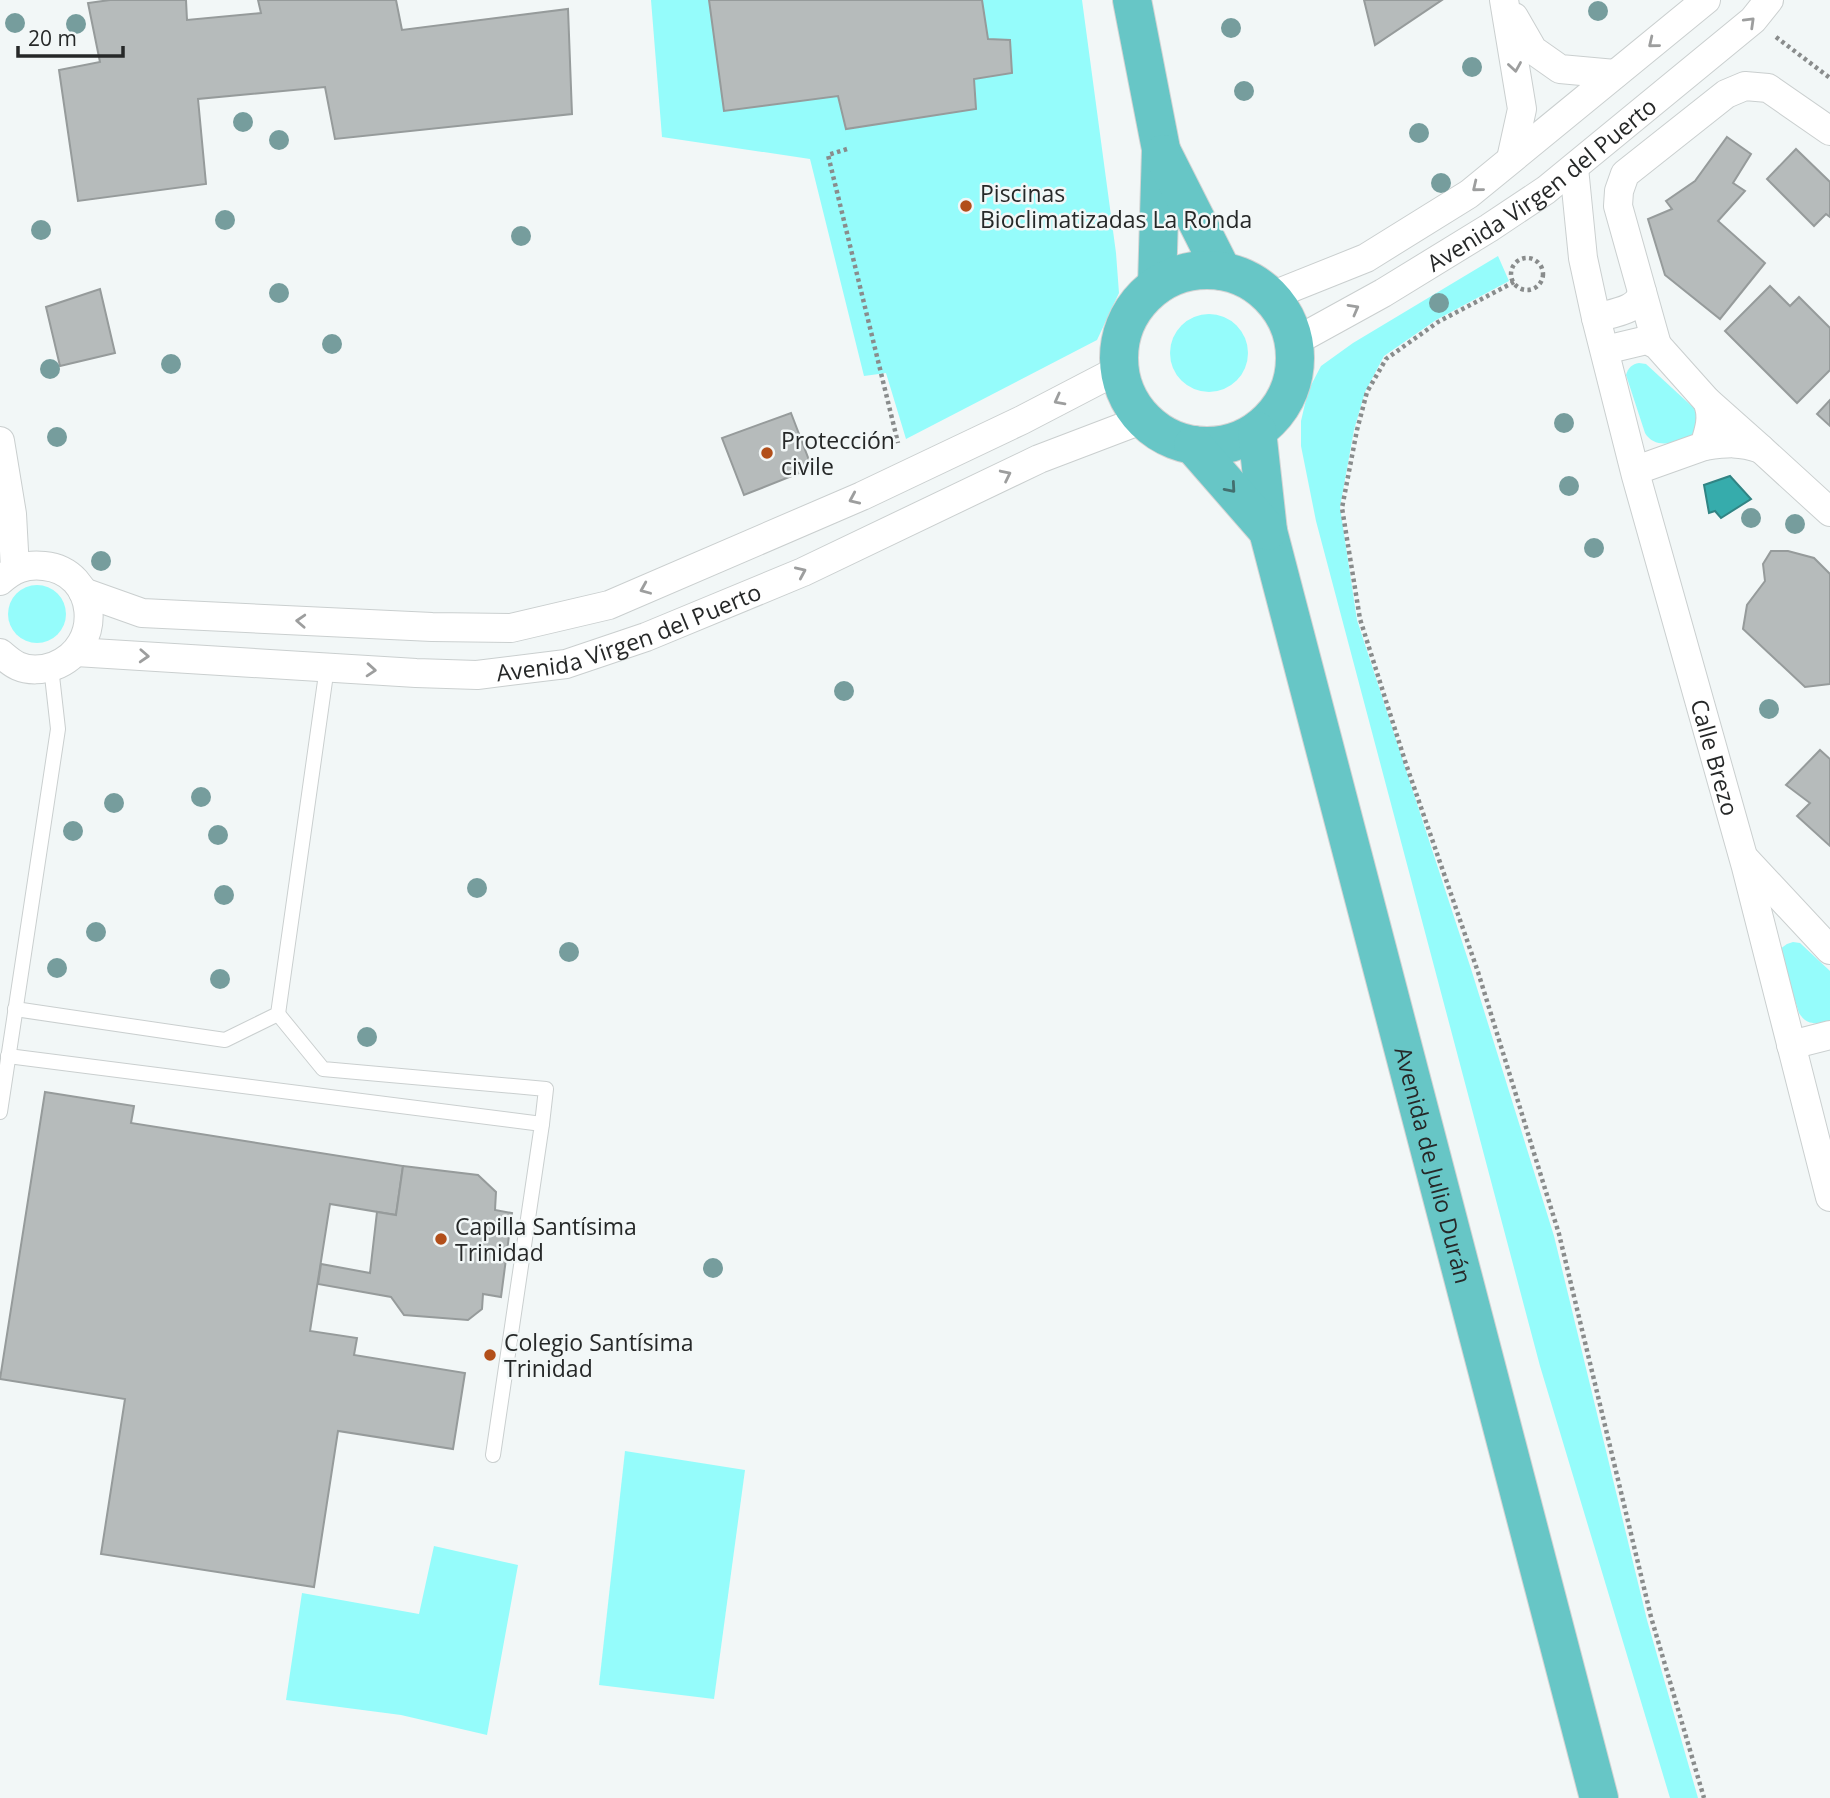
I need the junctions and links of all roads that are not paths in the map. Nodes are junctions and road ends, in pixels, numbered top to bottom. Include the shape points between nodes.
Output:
1 (1132, 0) edge
2 (1504, 0) edge
3 (1706, 0) edge
4 (1761, 10) edge
5 (1615, 74) junction
6 (1830, 131) edge
7 (1161, 149) junction
8 (1511, 159) junction
9 (1574, 168) junction
10 (1546, 190) junction
11 (1583, 258) junction
12 (1222, 271) junction
13 (1157, 285) junction
14 (1642, 292) junction
15 (1270, 296) junction
16 (1596, 318) junction
17 (1294, 342) junction
18 (1657, 345) junction
19 (1605, 350) junction
20 (1120, 369) junction
21 (1707, 401) junction
22 (1144, 419) junction
23 (1257, 431) junction
24 (0, 441) edge
25 (1193, 445) junction
26 (1704, 446) junction
27 (1761, 449) junction
28 (1635, 468) junction
29 (7, 498) edge
30 (1830, 512) edge
31 (1268, 531) junction
32 (50, 566) junction
33 (7, 575) edge
34 (83, 592) junction
35 (76, 652) junction
36 (0, 653) edge
37 (51, 667) junction
38 (327, 667) junction
39 (1742, 856) junction
40 (1805, 924) junction
41 (1763, 936) junction
42 (1830, 950) edge
43 (15, 1009) junction
44 (278, 1014) junction
45 (1830, 1035) edge
46 (1791, 1045) junction
47 (8, 1056) junction
48 (0, 1112) edge
49 (542, 1124) junction
50 (1830, 1197) edge
51 (493, 1455) dead end
52 (1599, 1798) edge

1 - 7 main road
2 - 5 street via 1533,50 1560,69
2 -> 8 street via 1522,109
3 -> 5 street, Avenida Virgen del Puerto
9 -> 4 street, Avenida Virgen del Puerto
5 - 8 street, Avenida Virgen del Puerto
6 - 14 street via 1768,88 1745,86 1726,94 1625,174 1618,206
7 - 12 main road
7 - 13 main road
8 -> 15 street, Avenida Virgen del Puerto via 1468,194 1366,258
9 - 10 street, Avenida Virgen del Puerto
9 - 11 street
10 - 11 street
17 -> 10 street, Avenida Virgen del Puerto via 1406,279
11 - 16 street, Calle Brezo
12 - 13 main road via 1178,274
12 - 15 main road via 1248,279
13 - 20 main road via 1139,301 1126,322
14 - 16 street via 1634,306
14 - 18 street
15 - 17 main road via 1286,317
16 - 19 street, Calle Brezo
17 - 23 main road via 1295,368 1289,393 1276,414
18 - 19 street via 1647,340
18 - 21 street
19 - 28 street, Calle Brezo
20 - 22 main road via 1128,396
20 -> 34 street, Avenida Virgen del Puerto via 862,496 609,605 511,628 142,613
21 - 26 street via 1710,429
21 - 27 street
22 - 25 main road via 1167,436
38 -> 22 street, Avenida Virgen del Puerto via 477,674 566,664 646,638 803,572 1039,459
23 - 25 main road via 1237,442
23 - 31 main road, Avenida de Julio Durán
24 - 29 street
25 -> 31 main road, Avenida de Julio Durán
26 - 27 street via 1745,443
26 - 28 street
27 - 30 street
28 - 39 street, Calle Brezo
29 - 32 street
29 - 33 street
31 - 52 main road, Avenida de Julio Durán
32 - 33 street via 33,565
32 - 34 street via 64,572
34 - 35 street via 89,618
35 - 37 street
35 -> 38 street, Avenida Virgen del Puerto
36 - 37 street via 18,666
37 - 43 lane via 58,729
38 - 44 lane
39 - 40 street
39 - 41 street, Calle Brezo
40 - 41 street
40 - 42 street
41 - 46 street, Calle Brezo
43 - 44 lane via 225,1040
43 - 47 lane
44 - 49 lane via 323,1069 546,1089
45 - 46 street
46 - 50 street, Calle Brezo
47 - 48 lane
47 - 49 lane
49 - 51 lane

